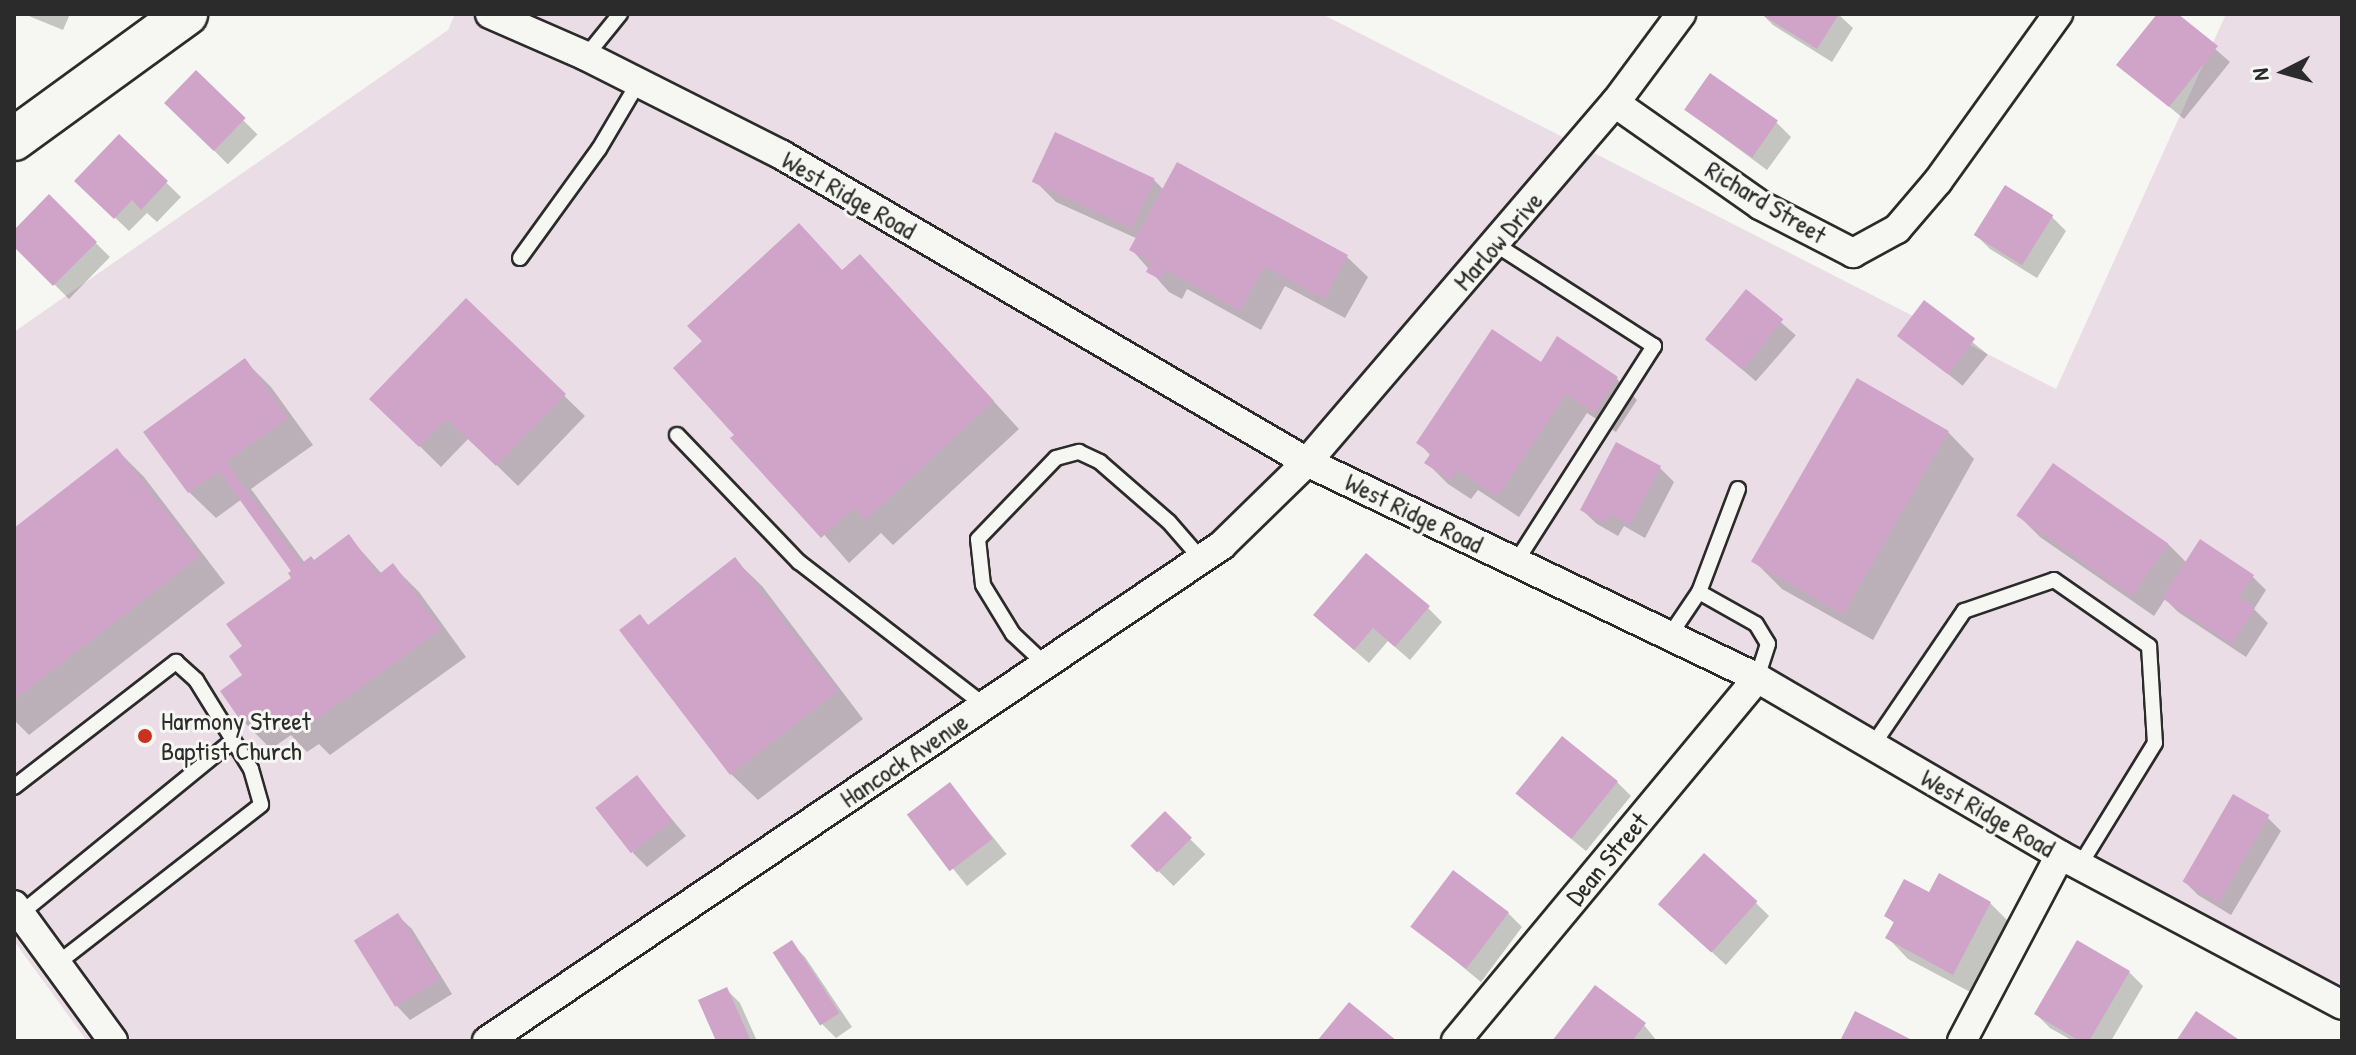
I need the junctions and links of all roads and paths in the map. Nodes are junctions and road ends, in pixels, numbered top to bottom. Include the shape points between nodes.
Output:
1 (186, 14) edge
2 (490, 14) edge
3 (620, 14) edge
4 (1681, 14) edge
5 (2058, 14) edge
6 (586, 56) junction
7 (638, 83) junction
8 (1615, 103) junction
9 (14, 139) edge
10 (1495, 244) junction
11 (520, 258) dead end
12 (677, 435) dead end
13 (1307, 462) junction
14 (1738, 489) dead end
15 (1201, 559) junction
16 (1516, 562) junction
17 (1699, 592) junction
18 (1670, 635) junction
19 (1045, 664) junction
20 (1757, 678) junction
21 (984, 705) junction
22 (233, 740) junction
23 (1873, 745) junction
24 (14, 787) edge
25 (2070, 860) junction
26 (17, 909) edge
27 (57, 964) junction
28 (2342, 1005) edge
29 (113, 1041) edge
30 (487, 1041) edge
31 (1456, 1041) edge
32 (1962, 1041) edge

1 - 9 street
2 - 6 street, West Ridge Road
3 - 6 lane
4 - 8 street, Marlow Drive
5 - 8 street, Richard Street via 1938,181 1897,229 1853,253 1760,205
6 - 7 street, West Ridge Road
7 - 11 lane via 599,149
7 - 13 street, West Ridge Road via 782,155
8 - 10 street, Marlow Drive
10 - 13 street, Marlow Drive
10 - 16 lane via 1654,346
12 - 21 lane via 799,562
13 - 15 street, Hancock Avenue
13 - 16 street, West Ridge Road
14 - 17 lane
15 - 19 street, Hancock Avenue
15 - 19 lane via 1169,522 1100,462 1079,452 1056,458 978,539 983,585 1013,634
16 - 18 street, West Ridge Road
17 - 18 lane
17 - 20 lane via 1756,624 1768,644
18 - 20 street, West Ridge Road
19 - 21 street, Hancock Avenue
20 - 23 street, West Ridge Road
20 - 31 street, Dean Street
21 - 30 street, Hancock Avenue
22 - 24 lane via 196,680 176,662
22 - 26 lane
22 - 27 lane via 251,769 261,805
23 - 25 street, West Ridge Road
23 - 25 lane via 1964,611 2054,580 2149,646 2155,743
25 - 28 street, West Ridge Road
25 - 32 street
26 - 27 street
27 - 29 street

